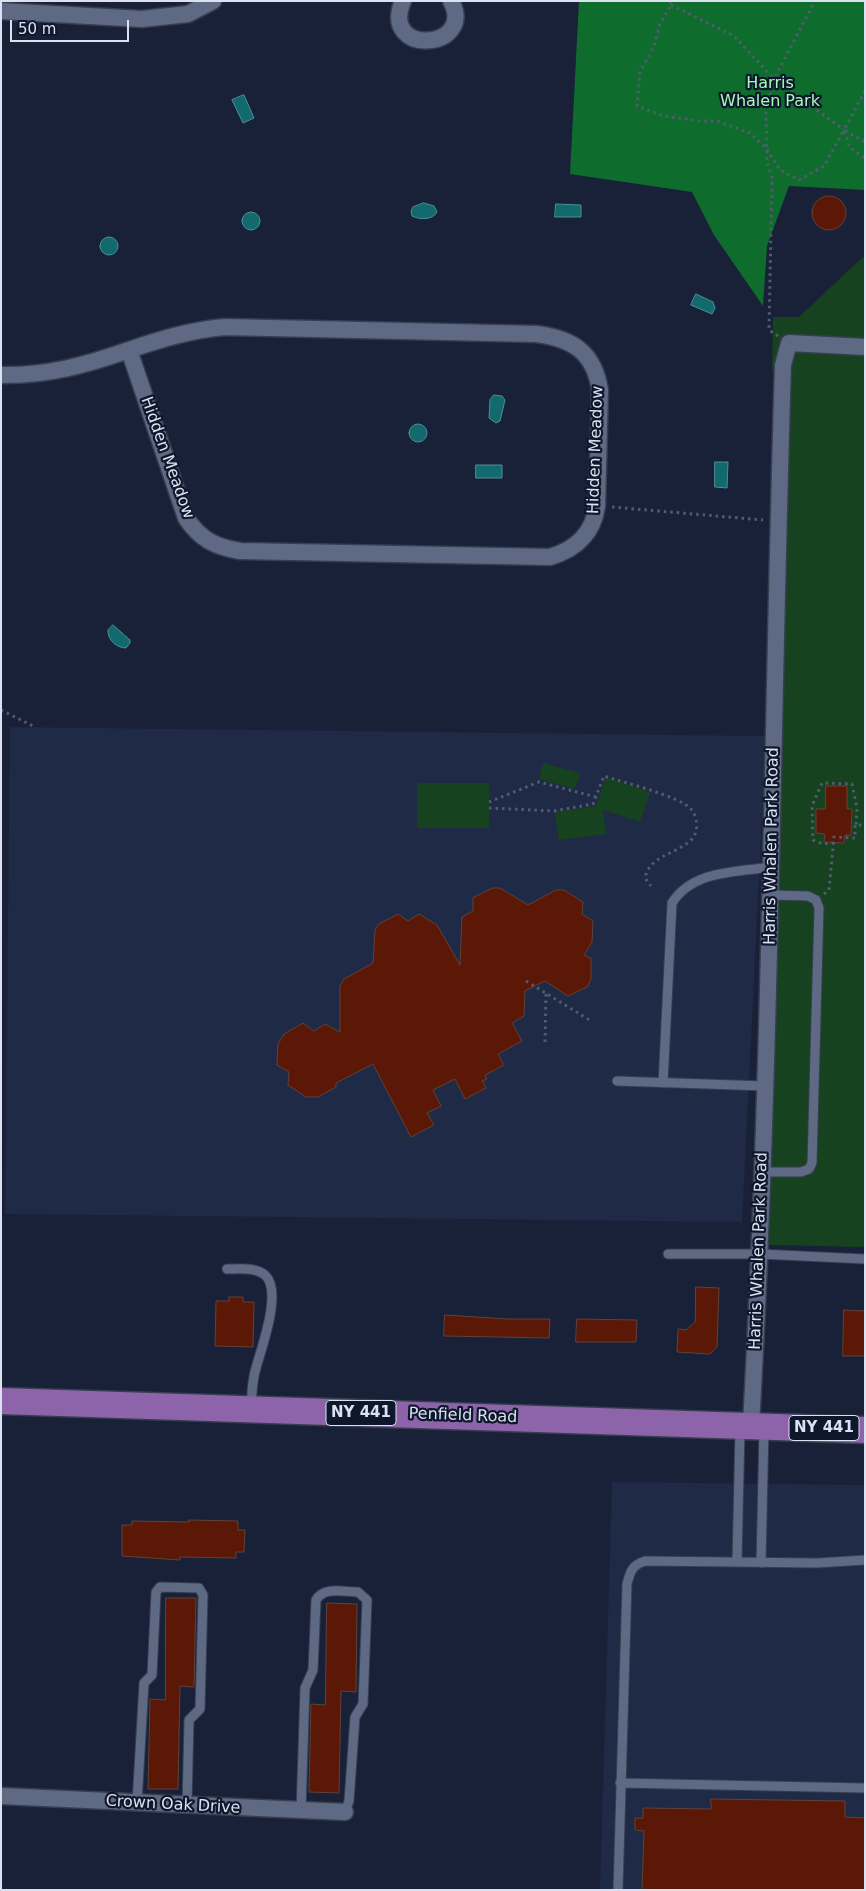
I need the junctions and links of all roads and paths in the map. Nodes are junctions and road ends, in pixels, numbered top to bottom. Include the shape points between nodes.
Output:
1 (213, 1) edge
2 (403, 1) edge
3 (451, 1) edge
4 (815, 1) edge
5 (671, 3) edge
6 (1, 11) edge
7 (774, 79) junction
8 (865, 91) edge
9 (844, 130) junction
10 (865, 142) edge
11 (767, 149) junction
12 (865, 158) edge
13 (789, 343) junction
14 (865, 348) edge
15 (129, 350) junction
16 (1, 375) edge
17 (597, 506) junction
18 (778, 521) junction
19 (1, 710) edge
20 (35, 727) dead end
21 (596, 797) junction
22 (490, 802) dead end
23 (489, 808) dead end
24 (856, 825) junction
25 (865, 825) edge
26 (834, 843) junction
27 (772, 867) junction
28 (650, 886) dead end
29 (770, 895) junction
30 (816, 900) junction
31 (526, 981) dead end
32 (546, 993) junction
33 (591, 1021) dead end
34 (545, 1042) dead end
35 (617, 1081) dead end
36 (662, 1083) junction
37 (765, 1086) junction
38 (763, 1172) junction
39 (668, 1254) dead end
40 (760, 1254) junction
41 (865, 1259) edge
42 (227, 1269) dead end
43 (1, 1401) edge
44 (250, 1409) junction
45 (752, 1425) junction
46 (865, 1430) edge
47 (865, 1560) edge
48 (737, 1562) junction
49 (761, 1563) junction
50 (620, 1784) junction
51 (865, 1788) edge
52 (1, 1796) edge
53 (137, 1803) junction
54 (187, 1805) junction
55 (301, 1811) junction
56 (345, 1812) joint
57 (618, 1890) edge

1 - 6 street via 188,14 142,19
2 - 3 street via 399,18 402,27 408,35 425,42 435,41 450,30 455,14
4 - 7 path
5 - 7 path via 734,36
5 - 11 path via 640,72 637,106 664,116 716,121 750,133
7 - 9 path
7 - 11 path via 766,112
8 - 9 path
9 - 10 path
9 - 11 path via 824,166 799,180 780,170
9 - 12 path via 850,148
11 - 13 path via 772,178 769,330
13 - 14 street
13 - 18 street, Harris Whalen Park Road via 783,365
15 - 16 street, Hidden Meadow via 66,370
15 - 17 street, Hidden Meadow via 191,331 225,327 556,336 583,351 598,374
15 - 17 street, Hidden Meadow via 186,518 197,534 223,548 550,558 565,552 586,535
17 - 18 path
18 - 27 street, Harris Whalen Park Road
19 - 20 path
21 - 22 path via 539,782
21 - 23 path via 593,804 554,811
21 - 28 path via 604,776 668,797 690,808 697,820 692,840 647,869 645,878
24 - 25 path
24 - 26 path via 855,838 834,838
24 - 26 path via 857,808 852,784 822,784 812,806 813,840 823,844
26 - 30 path via 829,890
27 - 29 street, Harris Whalen Park Road
27 - 36 lane via 691,882 672,903
29 - 30 lane via 808,896
29 - 37 street, Harris Whalen Park Road
30 - 38 lane via 819,908 812,1163 809,1169 801,1172
31 - 32 path
32 - 33 path
32 - 34 path
35 - 36 lane
36 - 37 lane
37 - 38 street, Harris Whalen Park Road
38 - 40 street, Harris Whalen Park Road
39 - 40 lane
40 - 41 lane
40 - 45 street, Harris Whalen Park Road
42 - 44 lane via 256,1270 266,1276 270,1285 270,1325 255,1369
43 - 44 main road, Penfield Road / NY 441
44 - 45 main road, Penfield Road / NY 441
45 - 46 main road, Penfield Road / NY 441
45 - 48 lane
45 - 49 lane
47 - 49 lane via 817,1564
48 - 49 lane
48 - 50 lane via 645,1561 630,1571
50 - 51 lane
50 - 57 lane
52 - 53 street, Crown Oak Drive
53 - 54 street, Crown Oak Drive
53 - 54 lane via 144,1683 152,1675 156,1592 160,1587 199,1588 203,1595 200,1709 189,1720
54 - 55 street, Crown Oak Drive
55 - 56 street, Crown Oak Drive
55 - 56 lane via 305,1688 313,1670 316,1600 328,1591 358,1592 367,1600 363,1704 355,1716 349,1801

